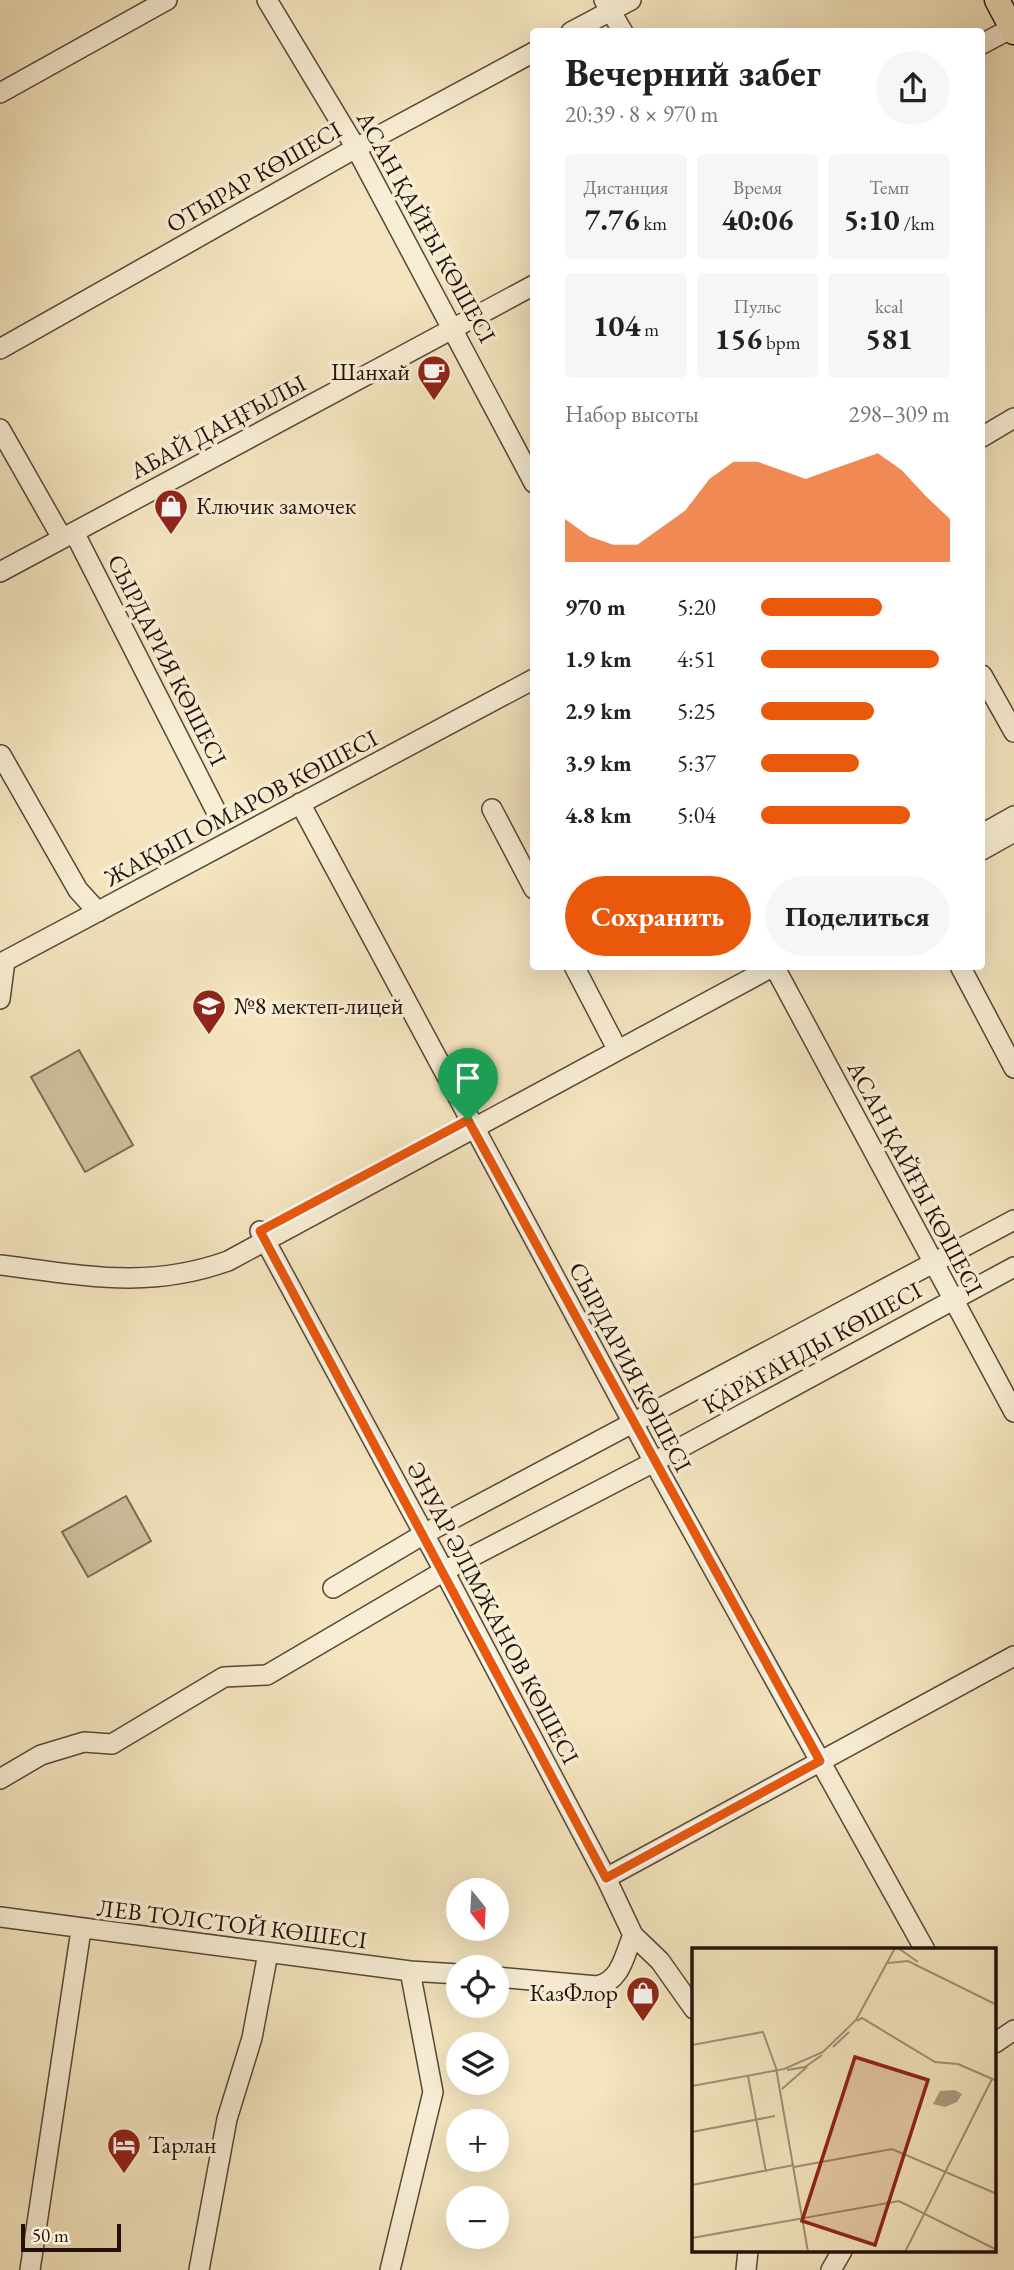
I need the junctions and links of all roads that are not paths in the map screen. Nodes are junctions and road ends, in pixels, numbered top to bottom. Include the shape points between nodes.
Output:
1 (167, 0) edge
2 (267, 0) edge
3 (631, 0) edge
4 (997, 0) edge
5 (607, 5) edge
6 (576, 28) edge
7 (621, 28) edge
8 (1013, 29) edge
9 (985, 43) edge
10 (530, 54) edge
11 (0, 93) edge
12 (356, 148) junction
13 (530, 287) edge
14 (453, 328) junction
15 (0, 349) edge
16 (1014, 418) edge
17 (0, 429) edge
18 (985, 435) edge
19 (530, 475) edge
20 (68, 535) junction
21 (0, 572) edge
22 (530, 681) edge
23 (985, 681) edge
24 (1014, 732) edge
25 (1, 755) edge
26 (300, 803) junction
27 (492, 809) dead end
28 (216, 811) dead end
29 (1014, 816) edge
30 (985, 832) edge
31 (1014, 832) edge
32 (985, 848) edge
33 (530, 880) edge
34 (98, 912) junction
35 (576, 970) edge
36 (741, 970) edge
37 (766, 970) edge
38 (776, 970) edge
39 (962, 970) edge
40 (0, 999) edge
41 (613, 1041) junction
42 (1014, 1068) edge
43 (471, 1124) junction
44 (1014, 1220) edge
45 (263, 1236) junction
46 (0, 1255) edge
47 (933, 1262) junction
48 (0, 1265) edge
49 (1014, 1267) edge
50 (952, 1299) junction
51 (1014, 1412) edge
52 (632, 1422) junction
53 (654, 1462) junction
54 (424, 1534) junction
55 (444, 1571) junction
56 (333, 1588) dead end
57 (1014, 1656) edge
58 (820, 1761) junction
59 (0, 1779) edge
60 (606, 1878) junction
61 (0, 1917) edge
62 (81, 1930) junction
63 (633, 1935) junction
64 (924, 1948) edge
65 (268, 1953) junction
66 (410, 1971) junction
67 (446, 1973) edge
68 (509, 1978) edge
69 (692, 2006) edge
70 (1014, 2030) edge
71 (996, 2042) edge
72 (748, 2252) edge
73 (841, 2252) edge
74 (30, 2270) edge
75 (199, 2270) edge
76 (390, 2270) edge
77 (746, 2270) edge
78 (831, 2270) edge

1 - 11 street
2 - 12 street, АСАН ҚАЙҒЫ КӨШЕСІ
3 - 5 street
4 - 8 main road
5 - 6 street
5 - 7 street
8 - 9 street
10 - 12 street, ОТЫРАР КӨШЕСІ
12 - 14 street, АСАН ҚАЙҒЫ КӨШЕСІ
12 - 15 street, ОТЫРАР КӨШЕСІ
13 - 14 street, АБАЙ ДАҢҒЫЛЫ
14 - 19 street, АСАН ҚАЙҒЫ КӨШЕСІ
14 - 20 street, АБАЙ ДАҢҒЫЛЫ
16 - 18 street
17 - 20 street, СЫРДАРИЯ КӨШЕСІ
20 - 21 street, АБАЙ ДАҢҒЫЛЫ
20 - 28 street, СЫРДАРИЯ КӨШЕСІ
22 - 26 street, ЖАҚЫП ОМАРОВ КӨШЕСІ
23 - 24 street
25 - 34 street via 78,890
26 - 34 street, ЖАҚЫП ОМАРОВ КӨШЕСІ
26 - 43 street, СЫРДАРИЯ КӨШЕСІ
27 - 33 street
29 - 30 street
31 - 32 street
34 - 40 street, ЖАҚЫП ОМАРОВ КӨШЕСІ via 5,961
35 - 41 street
36 - 41 street
37 - 43 street
38 - 47 street, АСАН ҚАЙҒЫ КӨШЕСІ
39 - 42 street
41 - 43 street
43 - 45 street
43 - 52 street, СЫРДАРИЯ КӨШЕСІ
44 - 47 street, ҚАРАҒАНДЫ КӨШЕСІ
45 - 46 street via 171,1265 91,1266
45 - 48 street via 194,1273 157,1279
45 - 54 street, ӘНУАР ӘЛІМЖАНОВ КӨШЕСІ
47 - 50 street, АСАН ҚАЙҒЫ КӨШЕСІ
47 - 52 street, ҚАРАҒАНДЫ КӨШЕСІ
49 - 50 street, ҚАРАҒАНДЫ КӨШЕСІ
50 - 51 street, АСАН ҚАЙҒЫ КӨШЕСІ
50 - 53 street, ҚАРАҒАНДЫ КӨШЕСІ
52 - 53 street, СЫРДАРИЯ КӨШЕСІ
52 - 54 street, ҚАРАҒАНДЫ КӨШЕСІ
53 - 55 street, ҚАРАҒАНДЫ КӨШЕСІ
53 - 58 street, СЫРДАРИЯ КӨШЕСІ
54 - 55 street, ӘНУАР ӘЛІМЖАНОВ КӨШЕСІ
54 - 56 street, ҚАРАҒАНДЫ КӨШЕСІ
55 - 59 street, ҚАРАҒАНДЫ КӨШЕСІ via 267,1675 224,1677 112,1744 84,1742 41,1755
55 - 60 street, ӘНУАР ӘЛІМЖАНОВ КӨШЕСІ
57 - 58 street
58 - 60 street
58 - 64 street, СЫРДАРИЯ КӨШЕСІ
60 - 63 street, ӘНУАР ӘЛІМЖАНОВ КӨШЕСІ
61 - 62 street, ЛЕВ ТОЛСТОЙ КӨШЕСІ
62 - 65 street, ЛЕВ ТОЛСТОЙ КӨШЕСІ
62 - 74 street
63 - 68 street via 609,1984
63 - 69 street, ӘНУАР ӘЛІМЖАНОВ КӨШЕСІ via 660,1961
65 - 66 street, ЛЕВ ТОЛСТОЙ КӨШЕСІ
65 - 75 street via 252,2038 228,2119
66 - 67 street, ЛЕВ ТОЛСТОЙ КӨШЕСІ
66 - 76 street via 433,2092
70 - 71 street
72 - 77 street
73 - 78 street

